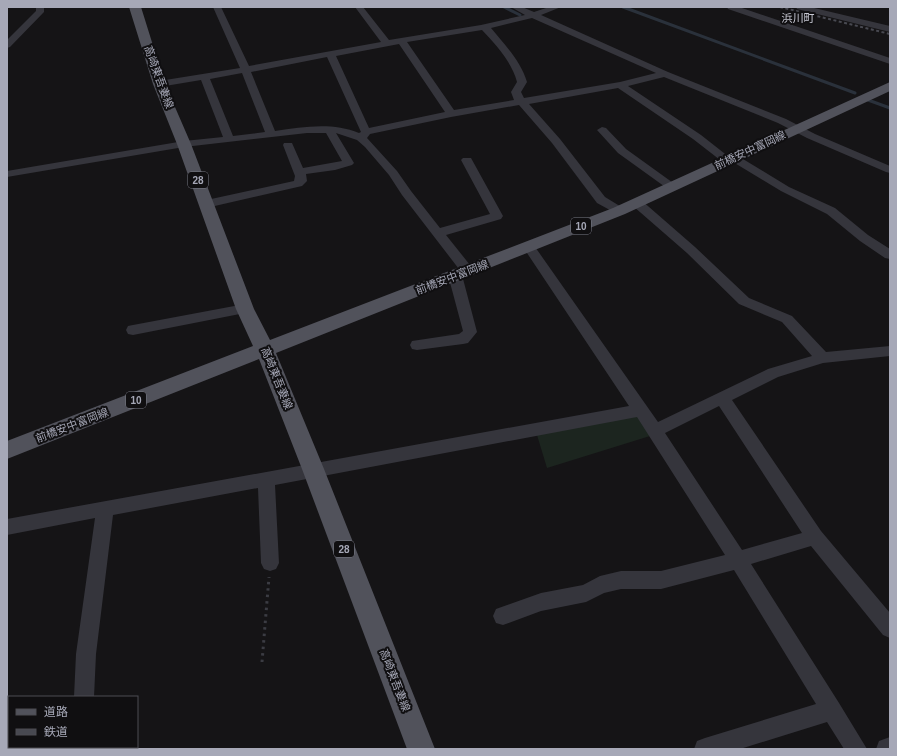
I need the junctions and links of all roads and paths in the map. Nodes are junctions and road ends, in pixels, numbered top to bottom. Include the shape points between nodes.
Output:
1 (40, 7) edge
2 (135, 7) edge
3 (217, 7) edge
4 (359, 7) edge
5 (515, 7) edge
6 (557, 7) edge
7 (731, 7) edge
8 (800, 7) edge
9 (534, 16) junction
10 (484, 26) junction
11 (13, 28) dead end
12 (25, 28) junction
13 (890, 29) edge
14 (401, 40) junction
15 (387, 44) junction
16 (7, 45) edge
17 (331, 55) junction
18 (890, 61) edge
19 (245, 69) junction
20 (665, 74) junction
21 (204, 77) junction
22 (159, 84) junction
23 (620, 84) junction
24 (890, 86) edge
25 (521, 102) junction
26 (451, 114) junction
27 (796, 129) junction
28 (329, 130) junction
29 (602, 130) dead end
30 (271, 133) junction
31 (363, 135) junction
32 (229, 140) junction
33 (184, 144) junction
34 (288, 145) dead end
35 (467, 160) dead end
36 (731, 160) junction
37 (890, 170) edge
38 (299, 172) junction
39 (7, 174) edge
40 (672, 186) junction
41 (637, 203) junction
42 (206, 204) junction
43 (619, 211) junction
44 (437, 233) junction
45 (529, 247) junction
46 (890, 255) edge
47 (461, 273) junction
48 (245, 309) junction
49 (133, 330) dead end
50 (417, 345) dead end
51 (266, 350) junction
52 (888, 353) edge
53 (823, 358) junction
54 (722, 398) junction
55 (640, 410) junction
56 (654, 432) junction
57 (7, 450) edge
58 (313, 469) junction
59 (266, 480) junction
60 (105, 509) junction
61 (7, 527) edge
62 (815, 537) junction
63 (738, 560) junction
64 (270, 563) joint
65 (504, 616) dead end
66 (890, 628) edge
67 (262, 662) dead end
68 (84, 696) edge
69 (832, 710) junction
70 (890, 748) edge
71 (421, 749) edge
72 (705, 749) edge
73 (856, 749) edge
74 (887, 749) edge

1 - 12 street via 40,12
2 - 22 main road, 高崎東吾妻線 / 28
3 - 19 street
4 - 15 street
5 - 9 street
6 - 9 street
7 - 18 street
8 - 13 street
9 - 10 street
9 - 20 street
10 - 14 street
10 - 25 street via 520,75 522,82 516,92
11 - 12 street
12 - 16 street
14 - 15 street
14 - 26 street
15 - 17 street
17 - 19 street
17 - 31 street
19 - 21 street
19 - 30 street
20 - 23 street
20 - 27 street
21 - 22 street
21 - 32 street
22 - 33 main road, 高崎東吾妻線 / 28
23 - 25 street
23 - 36 street
24 - 27 main road, 前橋安中富岡線 / 10
25 - 26 street
25 - 43 street via 556,141 601,200
26 - 31 street
27 - 36 main road, 前橋安中富岡線 / 10
27 - 37 street
28 - 30 street
28 - 31 street
28 - 38 street via 348,163
29 - 40 street via 622,151
30 - 32 street
31 - 44 street
32 - 33 street
33 - 39 street
33 - 42 main road, 高崎東吾妻線 / 28
34 - 38 street
35 - 44 street via 497,216
36 - 40 main road, 前橋安中富岡線 / 10
36 - 46 street via 831,211
38 - 42 street via 301,181 298,184
40 - 41 main road, 前橋安中富岡線 / 10
41 - 43 main road, 前橋安中富岡線 / 10
41 - 53 street via 744,301 787,319
42 - 48 main road, 高崎東吾妻線 / 28
43 - 45 main road, 前橋安中富岡線 / 10
44 - 47 street
45 - 47 main road, 前橋安中富岡線 / 10
45 - 55 street
47 - 50 street via 470,332 463,339
47 - 51 main road, 前橋安中富岡線 / 10
48 - 49 street
48 - 51 main road, 高崎東吾妻線 / 28
51 - 57 main road, 前橋安中富岡線 / 10
51 - 58 main road, 高崎東吾妻線 / 28
52 - 53 street
53 - 54 street via 773,373
54 - 56 street
54 - 62 street
55 - 56 street
55 - 58 street
56 - 63 street
58 - 59 street
58 - 71 main road, 高崎東吾妻線 / 28
59 - 60 street
59 - 64 street
60 - 61 street
60 - 68 street via 86,654
62 - 63 street
62 - 66 street
63 - 65 street via 661,580 621,580 607,583 586,593 541,602
63 - 69 street
64 - 67 path
69 - 72 street
69 - 73 street
70 - 74 street

